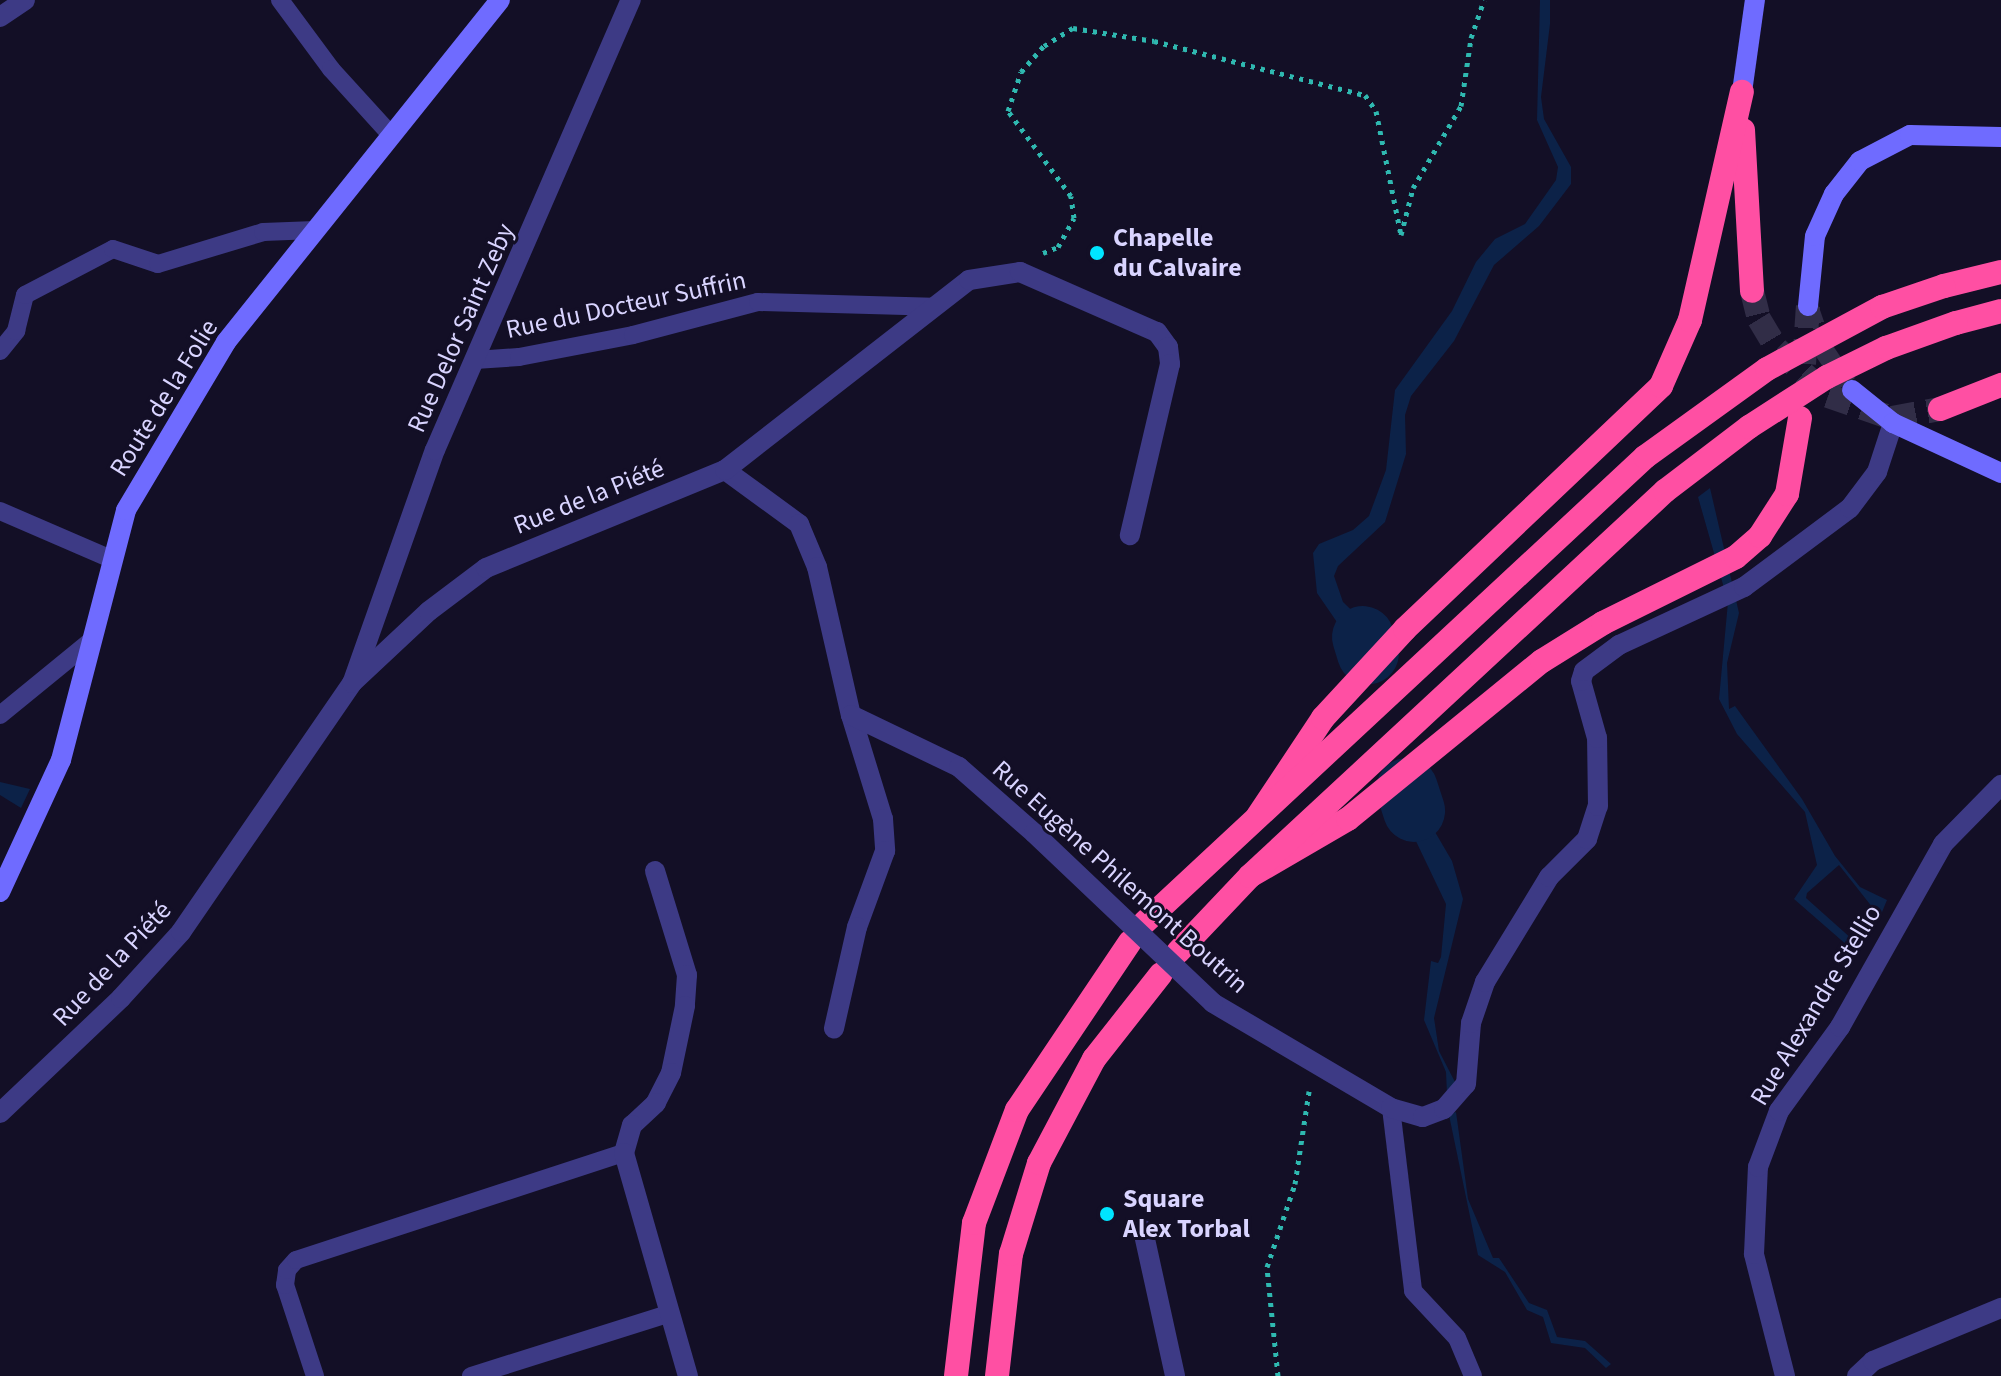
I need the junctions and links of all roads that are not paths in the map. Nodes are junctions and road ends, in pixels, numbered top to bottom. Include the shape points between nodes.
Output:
1 (25, 0) edge
2 (280, 0) edge
3 (500, 0) edge
4 (631, 0) edge
5 (1755, 0) edge
6 (0, 17) edge
7 (1742, 92) junction
8 (391, 135) junction
9 (2001, 137) edge
10 (315, 230) junction
11 (2001, 272) edge
12 (1752, 291) tunnel mouth
13 (1808, 306) dead end
14 (932, 307) junction
15 (2001, 311) edge
16 (0, 351) edge
17 (475, 360) junction
18 (2001, 385) edge
19 (1852, 390) tunnel mouth
20 (1940, 409) tunnel mouth
21 (1800, 418) dead end
22 (1893, 423) junction
23 (1997, 466) edge
24 (725, 470) junction
25 (0, 511) edge
26 (1130, 535) dead end
27 (113, 560) junction
28 (92, 640) junction
29 (352, 683) junction
30 (0, 715) edge
31 (851, 715) junction
32 (2001, 785) edge
33 (1258, 816) junction
34 (655, 871) dead end
35 (1250, 876) junction
36 (0, 892) edge
37 (1145, 922) dead end
38 (1130, 942) dead end
39 (1178, 952) dead end
40 (1161, 974) dead end
41 (834, 1028) dead end
42 (1391, 1108) junction
43 (0, 1113) edge
44 (624, 1153) junction
45 (1143, 1230) dead end
46 (2001, 1308) edge
47 (668, 1314) junction
48 (315, 1376) edge
49 (471, 1376) edge
50 (688, 1376) edge
51 (956, 1376) edge
52 (997, 1376) edge
53 (1175, 1376) edge
54 (1473, 1376) edge
55 (1785, 1376) edge
56 (1857, 1376) edge

1 - 6 street
2 - 8 lane via 331,69
3 - 8 street, Route de la Folie
4 - 17 street, Rue Delor Saint Zeby
5 - 7 street
7 - 12 highway
7 - 33 highway via 1690,320 1661,386 1405,629 1323,718
8 - 10 street, Route de la Folie
9 - 13 street via 1910,135 1860,161 1834,194 1815,236
10 - 16 lane via 263,232 158,264 113,249 25,295 16,331
10 - 27 street, Route de la Folie via 226,342 126,510
11 - 33 highway, bridge via 1882,307 1767,369 1645,457
14 - 17 lane, Rue du Docteur Suffrin via 758,302 633,335
14 - 24 street, Rue de la Piété
14 - 26 street, Rue de la Piété via 969,280 993,272 1020,272 1157,332 1168,347 1170,364
15 - 35 highway, bridge via 1886,348 1827,377 1749,427 1665,491
17 - 29 street, Rue Delor Saint Zeby via 387,574
18 - 20 highway
19 - 22 street
21 - 35 highway via 1787,494 1760,536 1736,557 1603,623 1542,661 1348,819
22 - 23 street
22 - 42 street via 1877,472 1850,508 1744,587 1619,645 1584,671 1581,681 1597,738 1598,779 1598,806 1587,839 1549,877 1485,982 1471,1023 1466,1084 1444,1109 1423,1117
24 - 29 street, Rue de la Piété via 486,568 429,611
24 - 31 street via 799,524 817,567
25 - 27 lane
27 - 28 street, Route de la Folie
28 - 30 lane
28 - 36 street, Route de la Folie via 61,760
29 - 43 street, Rue de la Piété via 181,932 121,998
31 - 41 street via 883,819 885,851 857,927
31 - 42 street, Rue Eugène Philemont Boutrin, bridge via 959,767 1213,1003
32 - 55 street, Rue Alexandre Stellio via 1943,844 1840,1027 1779,1111 1758,1167 1754,1254
33 - 37 highway
34 - 44 street via 687,975 685,1006 671,1073 656,1103 632,1125
35 - 39 highway
38 - 51 highway via 1017,1110 974,1223
40 - 52 highway via 1094,1059 1039,1163 1011,1254
42 - 54 lane via 1413,1291 1457,1338
44 - 47 street
44 - 48 lane via 296,1260 287,1270 285,1285
45 - 53 street
46 - 56 street via 1873,1361
47 - 49 lane
47 - 50 street

